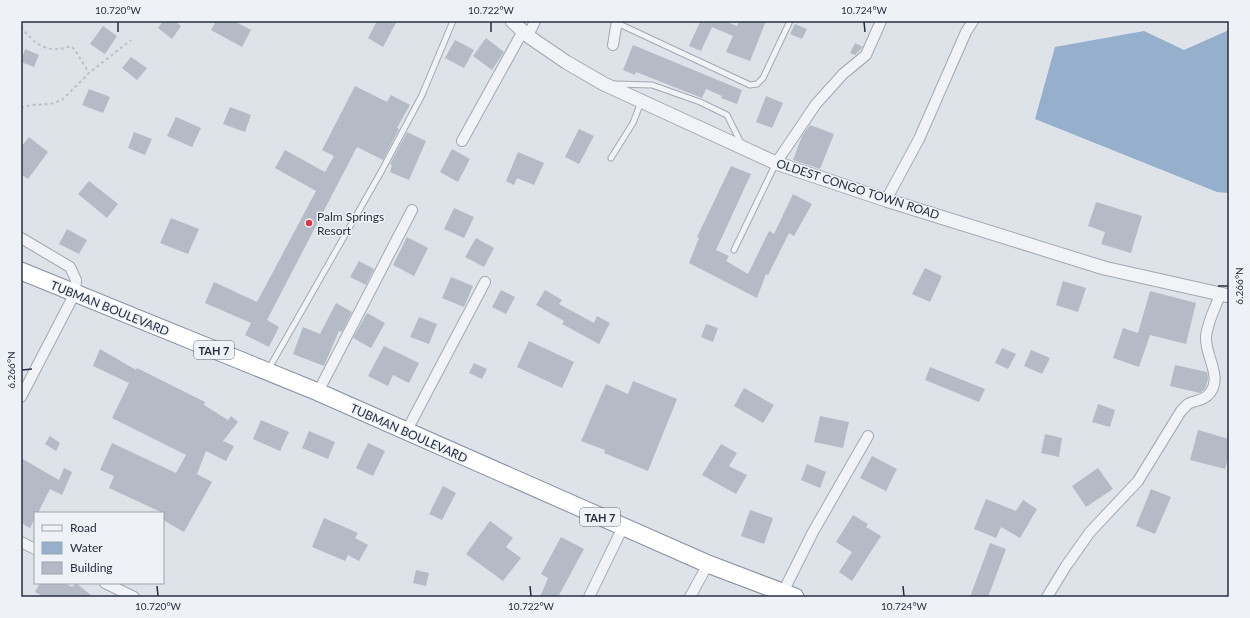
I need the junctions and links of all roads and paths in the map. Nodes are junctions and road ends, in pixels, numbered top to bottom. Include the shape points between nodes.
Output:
1 (453, 21) edge
2 (512, 21) edge
3 (535, 21) edge
4 (790, 21) edge
5 (881, 21) edge
6 (973, 21) edge
7 (617, 22) edge
8 (21, 27) edge
9 (526, 34) junction
10 (131, 40) dead end
11 (613, 45) dead end
12 (89, 73) junction
13 (604, 84) junction
14 (642, 102) junction
15 (21, 108) edge
16 (462, 141) dead end
17 (743, 148) junction
18 (612, 158) dead end
19 (776, 163) junction
20 (886, 200) junction
21 (412, 210) dead end
22 (21, 238) edge
23 (734, 250) dead end
24 (21, 271) edge
25 (485, 282) dead end
26 (75, 293) junction
27 (1225, 295) edge
28 (267, 372) junction
29 (318, 392) junction
30 (21, 397) edge
31 (406, 432) junction
32 (868, 436) dead end
33 (623, 527) junction
34 (21, 542) edge
35 (34, 548) edge
36 (708, 564) junction
37 (107, 584) edge
38 (789, 595) edge
39 (134, 597) edge
40 (589, 597) edge
41 (690, 597) edge
42 (1047, 597) edge

1 - 28 lane via 414,109 381,172
2 - 9 street, OLDEST CONGO TOWN ROAD
3 - 9 street
4 - 7 lane via 763,78 750,85
5 - 19 street via 866,55 843,74 816,104
6 - 20 street via 919,139
7 - 11 street
8 - 12 path via 33,42 43,47 54,49 70,46
9 - 13 street, OLDEST CONGO TOWN ROAD
9 - 16 street
10 - 12 path
12 - 15 path via 62,100
13 - 14 street, OLDEST CONGO TOWN ROAD
13 - 17 lane via 652,86 727,115
14 - 17 street, OLDEST CONGO TOWN ROAD
14 - 18 lane
17 - 19 street, OLDEST CONGO TOWN ROAD
19 - 20 street, OLDEST CONGO TOWN ROAD
19 - 23 lane
20 - 27 street, OLDEST CONGO TOWN ROAD via 1104,268
21 - 29 street
22 - 26 street via 70,268 76,280
24 - 26 highway, TUBMAN BOULEVARD / TAH 7
25 - 31 street
26 - 28 highway, TUBMAN BOULEVARD / TAH 7
26 - 30 street
27 - 42 street via 1210,320 1206,337 1214,375 1210,394 1188,404 1182,411 1138,481 1090,532
28 - 29 highway, TUBMAN BOULEVARD / TAH 7
29 - 31 highway, TUBMAN BOULEVARD / TAH 7
31 - 33 highway, TUBMAN BOULEVARD / TAH 7
32 - 38 street via 813,532
33 - 36 highway, TUBMAN BOULEVARD / TAH 7
33 - 40 street
34 - 35 street
36 - 38 highway, TUBMAN BOULEVARD / TAH 7
36 - 41 street
37 - 39 street

